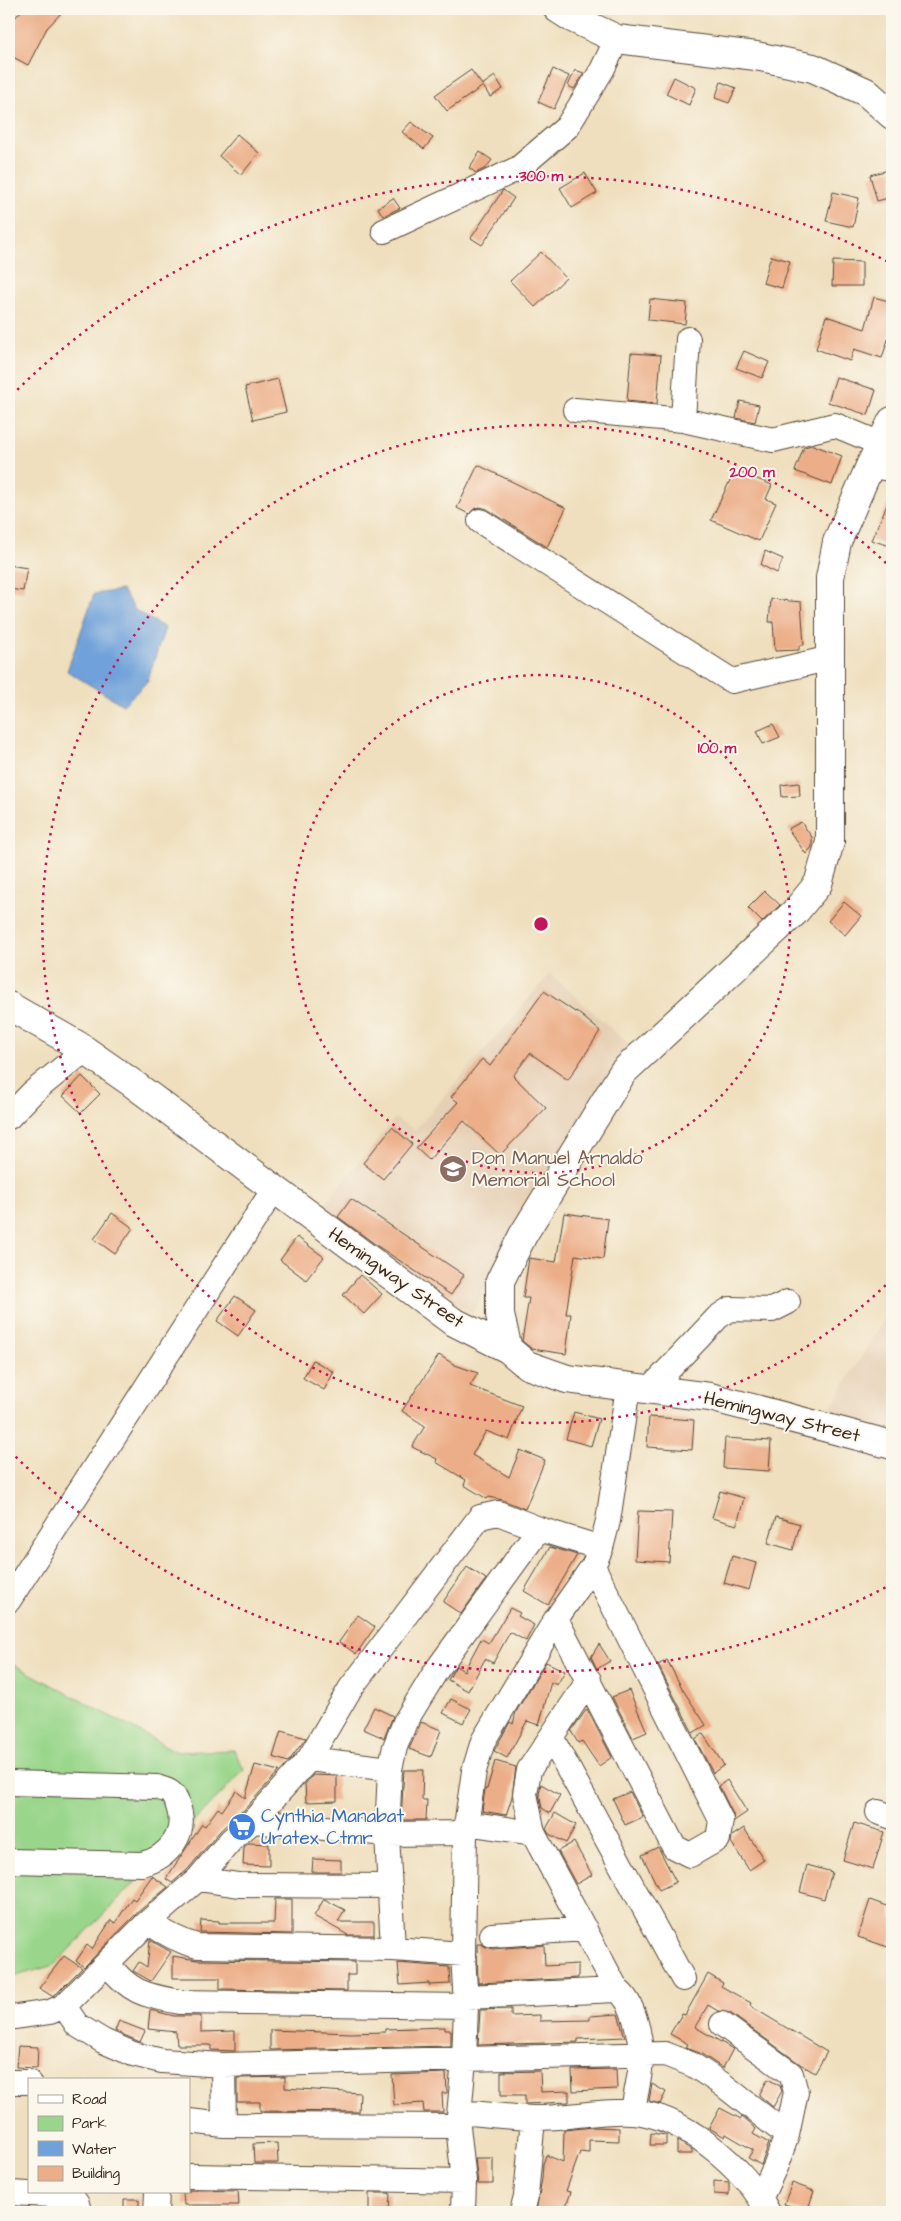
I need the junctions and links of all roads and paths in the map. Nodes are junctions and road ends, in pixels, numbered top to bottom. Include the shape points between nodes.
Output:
1 (558, 9) edge
2 (617, 39) junction
3 (892, 115) edge
4 (384, 231) dead end
5 (688, 339) dead end
6 (575, 410) dead end
7 (682, 420) junction
8 (884, 450) edge
9 (480, 521) dead end
10 (831, 658) junction
11 (9, 1006) edge
12 (85, 1050) junction
13 (9, 1117) edge
14 (274, 1189) junction
15 (788, 1302) dead end
16 (508, 1349) junction
17 (639, 1388) junction
18 (892, 1445) edge
19 (538, 1530) junction
20 (597, 1557) junction
21 (9, 1600) edge
22 (556, 1619) junction
23 (589, 1680) junction
24 (551, 1737) junction
25 (309, 1759) junction
26 (390, 1769) junction
27 (9, 1783) edge
28 (253, 1821) junction
29 (466, 1828) junction
30 (533, 1833) junction
31 (387, 1834) junction
32 (9, 1861) edge
33 (198, 1879) junction
34 (390, 1886) junction
35 (148, 1922) junction
36 (585, 1930) junction
37 (492, 1935) dead end
38 (393, 1949) junction
39 (463, 1954) junction
40 (107, 1963) junction
41 (683, 1979) dead end
42 (617, 1990) junction
43 (466, 2001) junction
44 (64, 2006) junction
45 (9, 2018) edge
46 (722, 2024) dead end
47 (642, 2055) junction
48 (464, 2060) junction
49 (224, 2065) junction
50 (9, 2082) edge
51 (28, 2082) edge
52 (633, 2112) junction
53 (534, 2118) junction
54 (459, 2119) junction
55 (190, 2121) edge
56 (224, 2125) junction
57 (787, 2135) junction
58 (190, 2176) edge
59 (464, 2181) junction
60 (9, 2193) edge
61 (28, 2194) edge
62 (30, 2194) edge
63 (157, 2194) edge
64 (765, 2205) edge
65 (79, 2212) edge
66 (156, 2212) edge
67 (462, 2212) edge
68 (522, 2212) edge

1 - 2 main road
2 - 3 main road via 756,56 813,68 866,92
2 - 4 street via 567,127 519,168
5 - 7 street
6 - 7 street
7 - 8 street via 773,440 835,426
8 - 10 main road via 837,542 830,578
9 - 10 street via 732,681
10 - 16 main road via 830,842 818,884 795,912 623,1072 523,1235 500,1281 500,1315
11 - 12 main road, Hemingway Street
12 - 13 street via 32,1093
12 - 14 main road, Hemingway Street
14 - 16 main road, Hemingway Street via 452,1321
14 - 21 street
15 - 17 street via 772,1310 730,1309
16 - 17 main road, Hemingway Street via 527,1365 567,1379
17 - 18 main road, Hemingway Street via 710,1397
17 - 20 street
19 - 20 street
19 - 25 street via 498,1513 480,1517 350,1689
19 - 26 street via 436,1671 405,1722
20 - 22 street
20 - 23 street via 721,1820 718,1839 690,1855 674,1847
22 - 23 street
22 - 29 street via 483,1742 474,1771
23 - 24 street
24 - 30 street via 530,1770 525,1794
24 - 41 street
25 - 26 street
25 - 28 street
26 - 31 street
27 - 32 street via 156,1787 171,1792 181,1820 172,1846 151,1862
28 - 31 street
28 - 33 street via 231,1840
29 - 30 street
29 - 31 street
29 - 39 street
30 - 36 street
31 - 34 street
33 - 34 street via 239,1885
33 - 35 street
34 - 38 street
35 - 38 street via 182,1942 197,1946
35 - 40 street
36 - 37 street
36 - 42 street
38 - 39 street
39 - 43 street
40 - 43 street via 120,1981 144,1995 180,2002
40 - 44 street
42 - 43 street
42 - 47 street via 626,1996 634,2016
43 - 48 street
44 - 45 street via 50,2012
44 - 49 street via 77,2025 133,2054 162,2061
46 - 57 street via 791,2074 796,2092
47 - 48 street
47 - 52 street
47 - 57 street via 665,2054 693,2065
48 - 49 street
48 - 54 street
49 - 56 street
50 - 51 street
52 - 53 street
52 - 64 street via 674,2122 713,2146
53 - 54 street
53 - 68 street
54 - 56 street
54 - 59 street
55 - 56 street
57 - 64 street
58 - 59 street
59 - 67 street
60 - 61 street
62 - 65 street via 72,2196
63 - 66 street

